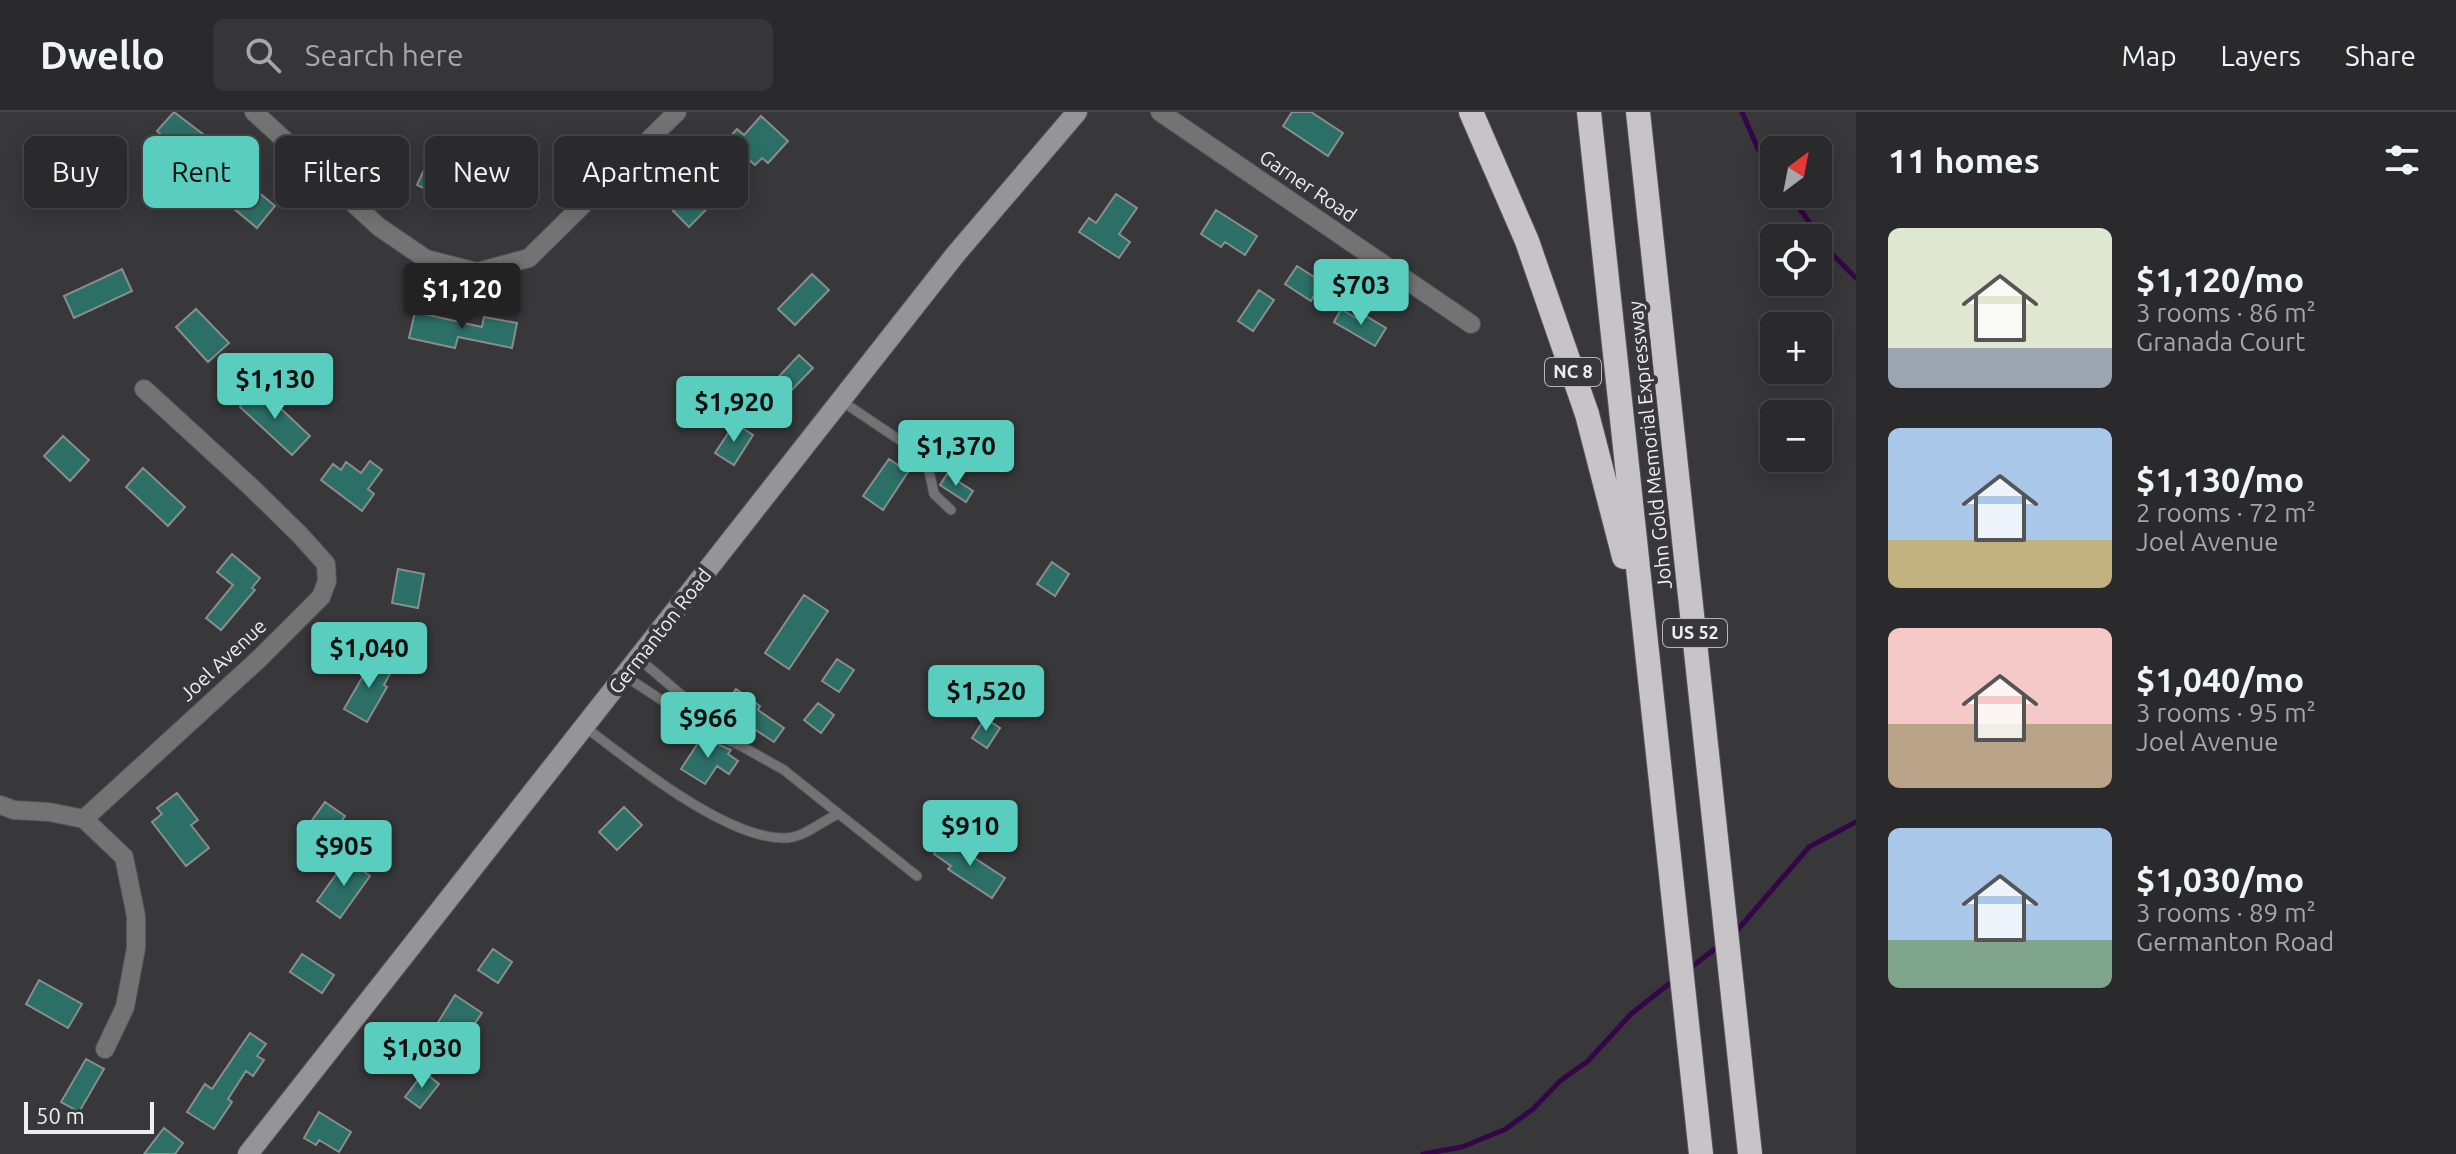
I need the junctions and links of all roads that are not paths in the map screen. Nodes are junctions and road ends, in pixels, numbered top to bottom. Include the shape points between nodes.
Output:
1 (254, 112) edge
2 (677, 112) edge
3 (1077, 112) edge
4 (1160, 112) edge
5 (1471, 112) edge
6 (1589, 112) edge
7 (1638, 112) edge
8 (1471, 324) dead end
9 (144, 389) dead end
10 (840, 400) junction
11 (951, 510) dead end
12 (1645, 641) junction
13 (638, 658) junction
14 (625, 676) junction
15 (585, 727) junction
16 (743, 747) junction
17 (0, 805) edge
18 (839, 814) junction
19 (84, 819) junction
20 (917, 876) dead end
21 (105, 1049) dead end
22 (248, 1154) edge
23 (1701, 1154) edge
24 (1750, 1154) edge

1 - 2 street via 379,227 426,259 477,272 529,258
3 - 10 main road, Germanton Road
4 - 8 street, Garner Road
5 - 12 highway, NC 8 via 1527,241 1587,414
6 - 12 highway, John Gold Memorial Expressway / US 52
7 - 24 highway, John Gold Memorial Expressway / US 52
9 - 19 street, Joel Avenue via 300,535 326,564 327,581 321,597 260,658
10 - 11 lane via 910,447 928,466 934,494
10 - 13 main road, Germanton Road
12 - 23 highway, John Gold Memorial Expressway / US 52
13 - 14 main road, Germanton Road
13 - 16 lane
14 - 15 main road, Germanton Road
14 - 16 lane via 710,732
15 - 18 lane via 702,810 760,835 784,839
15 - 22 main road, Germanton Road
16 - 18 lane via 784,770
17 - 19 street
18 - 20 lane
19 - 21 street via 124,857 136,916 131,982

